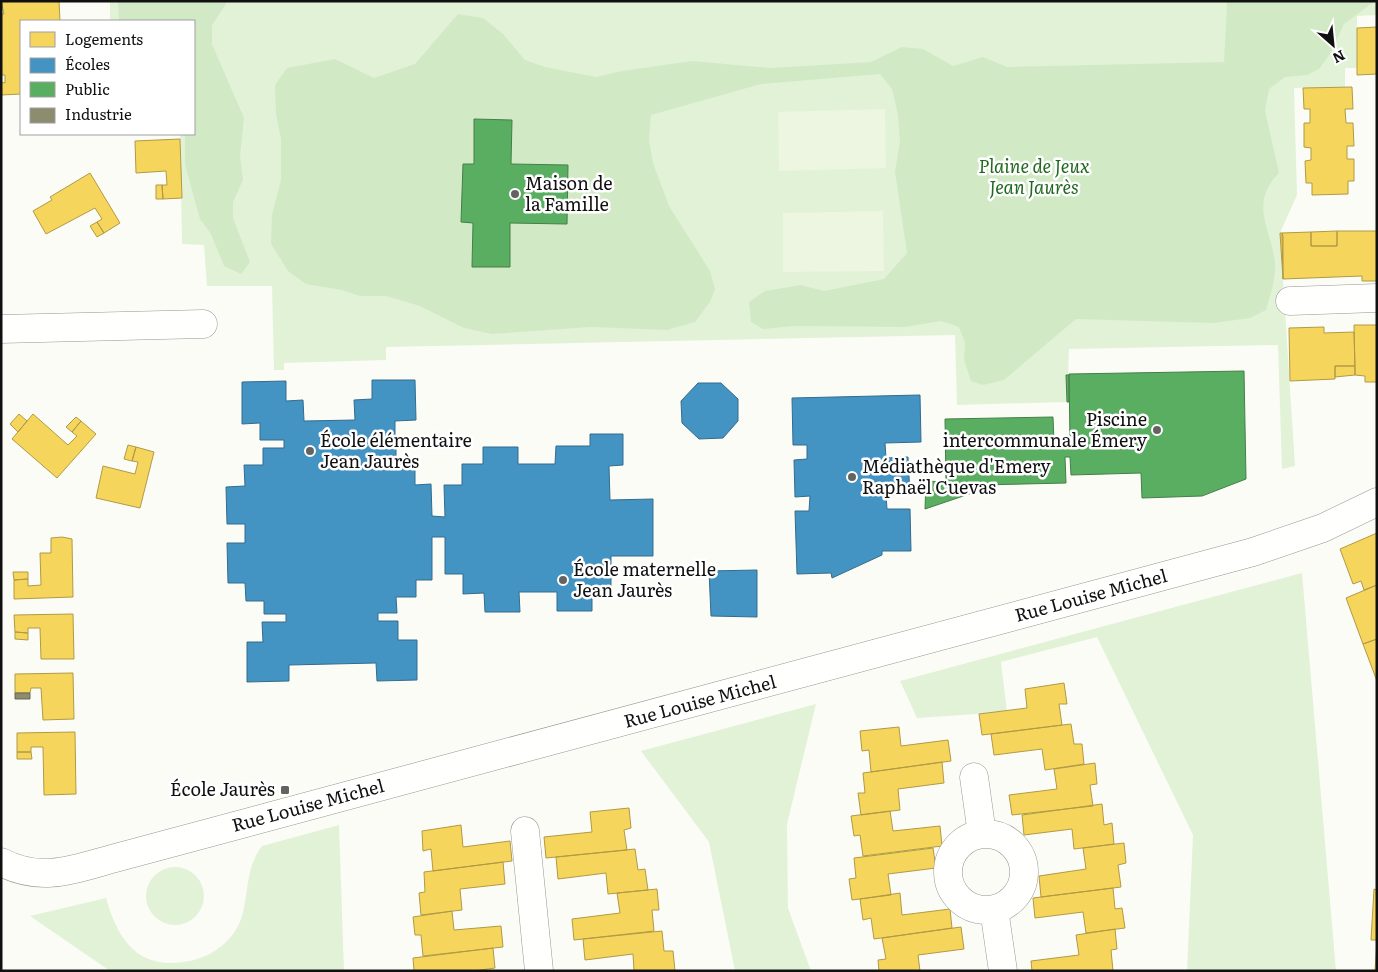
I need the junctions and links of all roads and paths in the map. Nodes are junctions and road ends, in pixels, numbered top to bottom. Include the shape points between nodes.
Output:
1 (1377, 298) edge
2 (1290, 300) dead end
3 (203, 324) dead end
4 (1, 329) edge
5 (1377, 502) edge
6 (974, 777) dead end
7 (525, 831) dead end
8 (982, 834) junction
9 (9, 866) edge
10 (994, 909) junction
11 (539, 971) edge
12 (1004, 971) edge

1 - 2 street
3 - 4 street
5 - 9 street, Rue Louise Michel via 1322,528 1253,552 50,875
6 - 8 street
7 - 11 street
8 - 10 street via 1006,840 1016,848 1022,860 1022,885 1006,904
8 - 10 street via 960,844 950,860 948,878 960,900 982,910
10 - 12 street

